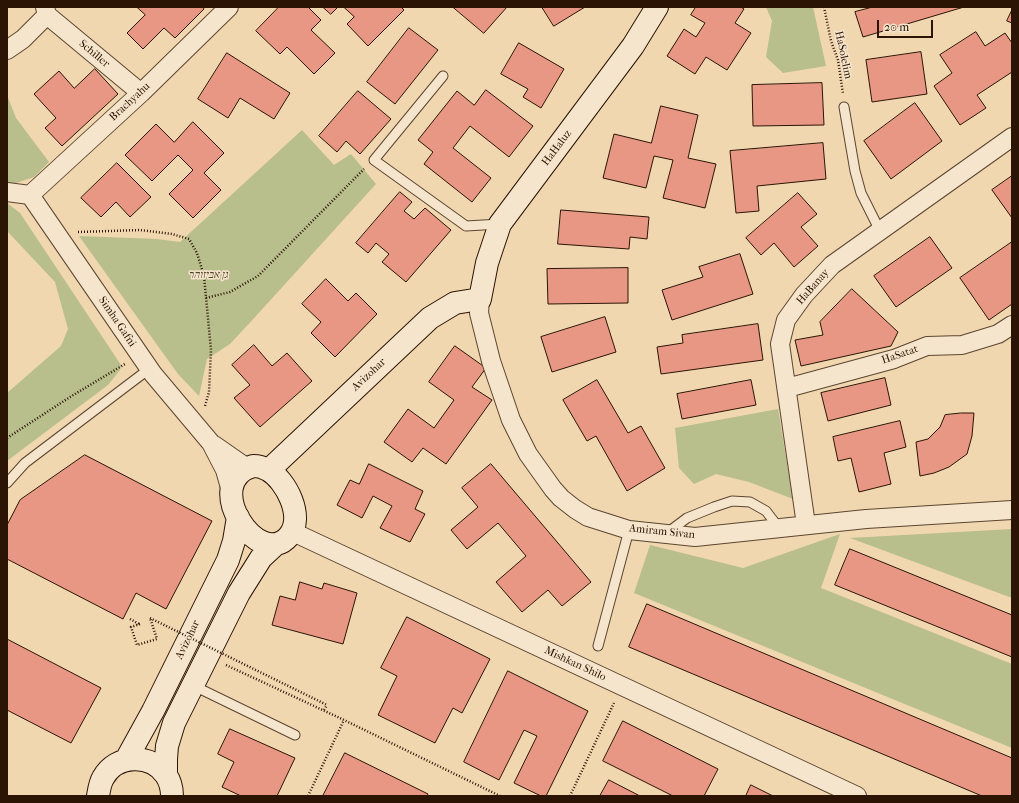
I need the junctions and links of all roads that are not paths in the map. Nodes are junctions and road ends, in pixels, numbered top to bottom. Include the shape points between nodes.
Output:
1 (229, 7) edge
2 (657, 7) edge
3 (46, 11) edge
4 (7, 50) edge
5 (442, 76) dead end
6 (141, 93) junction
7 (844, 107) road end
8 (1012, 137) edge
9 (7, 192) edge
10 (30, 195) junction
11 (500, 224) junction
12 (880, 231) junction
13 (480, 299) junction
14 (1012, 325) edge
15 (144, 362) junction
16 (787, 388) junction
17 (211, 443) junction
18 (247, 468) junction
19 (269, 470) junction
20 (7, 483) edge
21 (231, 491) junction
22 (1012, 510) edge
23 (238, 517) junction
24 (806, 525) junction
25 (779, 528) junction
26 (629, 530) junction
27 (666, 534) junction
28 (284, 538) junction
29 (598, 646) dead end
30 (192, 685) junction
31 (295, 736) dead end
32 (126, 760) junction
33 (173, 789) edge
34 (98, 796) edge
35 (857, 796) edge

1 - 6 street, Brachyahu
2 - 11 street, HaHaluz via 633,46
3 - 4 street, Schiller via 24,38
3 - 6 street, Schiller
5 - 11 lane via 374,160 466,226
6 - 10 street, Brachyahu
7 - 12 lane via 861,193
8 - 12 street, HaBanay
9 - 10 street
10 - 15 street, Simha Gafni
11 - 13 street, HaHaluz via 487,262
12 - 16 street, HaBanay via 832,265 804,295 786,320 780,344
13 - 19 street, Avizohar via 454,303 430,318
13 - 26 street, Amiram Sivan via 479,313 491,361 511,420 528,454 561,498 574,509 588,517
14 - 16 street, HaSatat via 998,334 962,345 927,346 894,359
15 - 17 street, Simha Gafni
15 - 20 lane via 25,463
16 - 24 street, HaBanay
17 - 18 street, Simha Gafni
17 - 21 street, Simha Gafni via 225,470
18 - 19 street via 261,466
18 - 21 street via 234,478
19 - 28 street via 285,487 295,513 296,523
21 - 23 street
22 - 24 street, Amiram Sivan
23 - 28 street via 249,534 260,542 268,544
23 - 32 street, Avizohar via 228,560
24 - 25 street, Amiram Sivan
25 - 27 street, Amiram Sivan via 695,537
25 - 27 lane via 766,511 750,502 732,501 687,518
26 - 27 street, Amiram Sivan
26 - 29 lane
28 - 30 street via 261,558 252,572
28 - 35 street, Mishkan Shilo via 622,686
30 - 31 lane
30 - 33 street via 166,746 166,759
32 - 33 street via 149,761 159,767
32 - 34 street via 108,770

